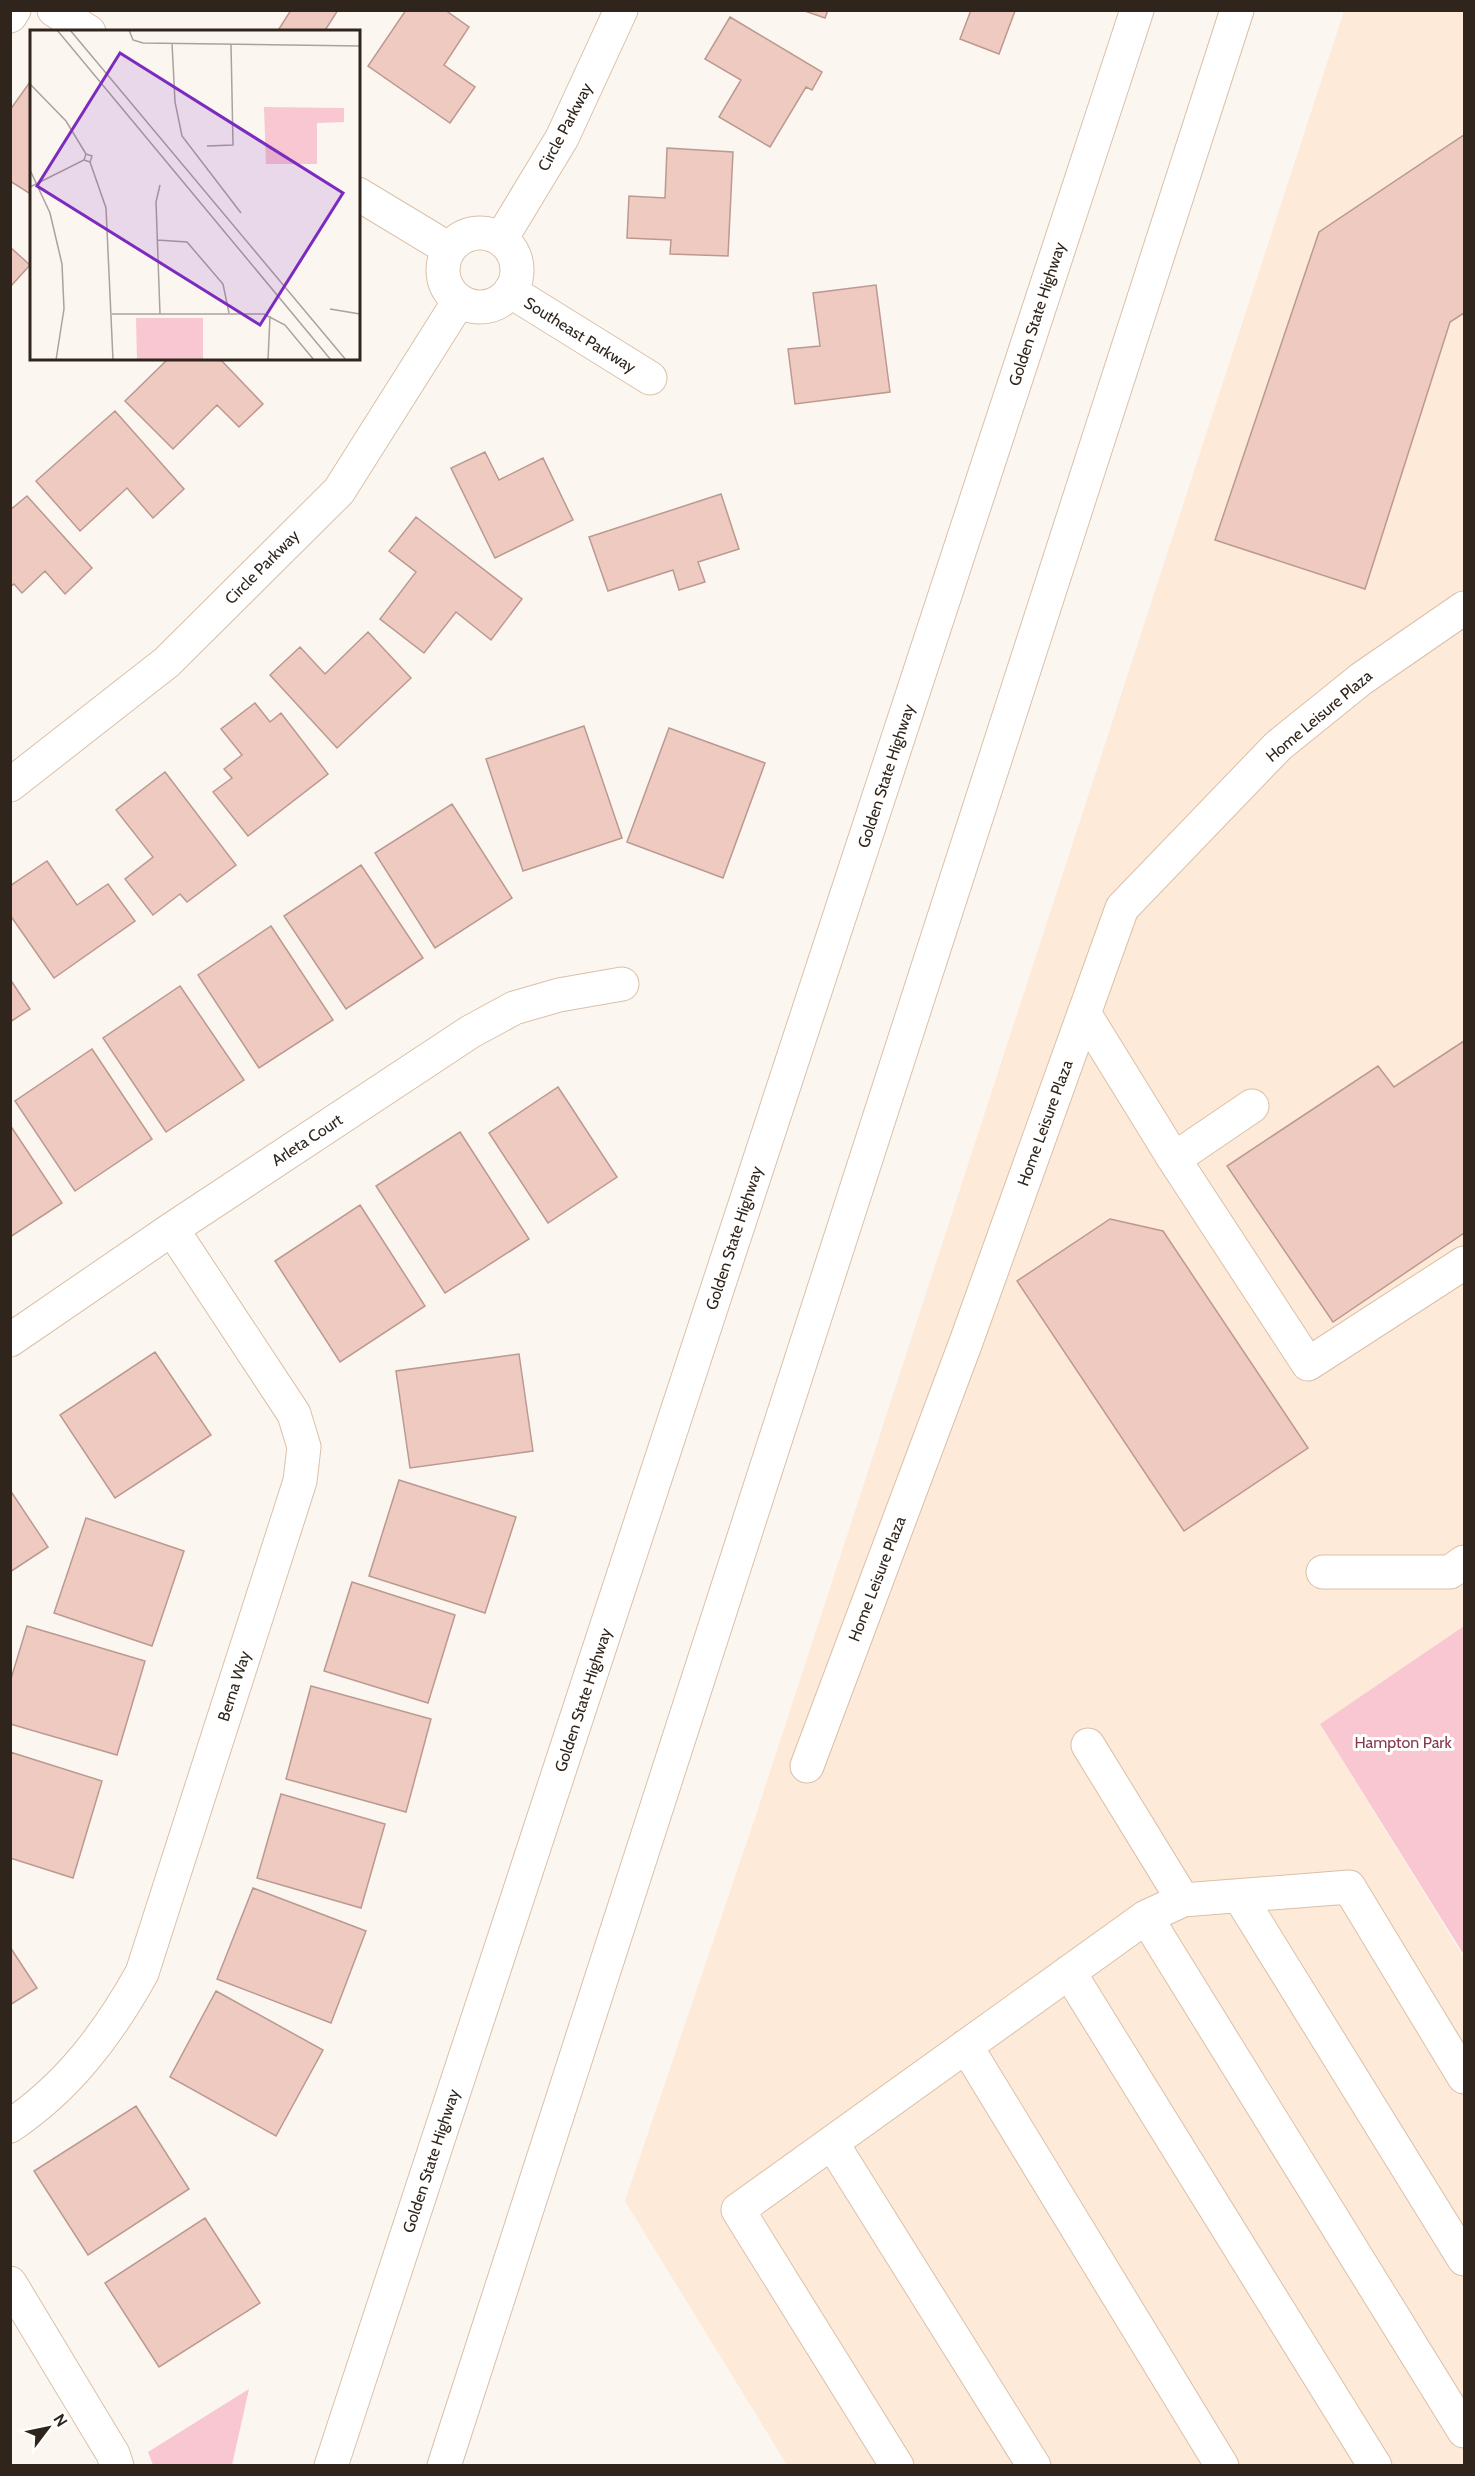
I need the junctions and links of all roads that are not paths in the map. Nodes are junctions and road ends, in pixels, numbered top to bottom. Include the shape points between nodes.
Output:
1 (14, 10) edge
2 (54, 10) edge
3 (621, 10) edge
4 (1137, 10) edge
5 (1237, 10) edge
6 (10, 16) edge
7 (86, 30) edge
8 (360, 195) edge
9 (501, 239) junction
10 (449, 249) junction
11 (510, 291) junction
12 (459, 301) junction
13 (650, 378) dead end
14 (1464, 608) edge
15 (10, 784) edge
16 (622, 984) dead end
17 (1084, 1013) junction
18 (1252, 1106) dead end
19 (1174, 1160) junction
20 (172, 1229) junction
21 (1464, 1263) edge
22 (10, 1340) edge
23 (1464, 1562) edge
24 (1323, 1572) dead end
25 (1088, 1745) dead end
26 (807, 1766) dead end
27 (1240, 1897) junction
28 (1183, 1900) junction
29 (1146, 1917) junction
30 (1070, 1972) junction
31 (966, 2046) junction
32 (1464, 2077) edge
33 (10, 2126) edge
34 (832, 2143) junction
35 (1464, 2259) edge
36 (10, 2283) edge
37 (1464, 2431) edge
38 (117, 2466) edge
39 (331, 2466) edge
40 (444, 2466) edge
41 (897, 2466) edge
42 (1034, 2466) edge
43 (1222, 2466) edge
44 (1375, 2466) edge

1 - 6 main road
2 - 7 main road
3 - 9 main road, Circle Parkway via 562,138
4 - 39 main road, Golden State Highway
5 - 40 main road
8 - 10 main road
9 - 10 main road via 488,233 473,233 460,238
9 - 11 main road via 516,263 517,278
10 - 12 main road via 443,262 444,277
11 - 12 main road via 487,306
11 - 13 main road, Southeast Parkway
12 - 15 main road, Circle Parkway via 339,491 167,662
14 - 17 main road, Home Leisure Plaza via 1372,670 1278,746 1122,908
16 - 20 main road, Arleta Court via 514,1008 470,1032
17 - 19 main road
17 - 26 main road, Home Leisure Plaza
18 - 19 main road
19 - 21 main road via 1308,1364
20 - 22 main road, Arleta Court
20 - 33 main road, Berna Way via 294,1414 304,1447 300,1481 142,1973 93,2051 28,2115
23 - 24 main road via 1450,1572
25 - 28 main road
27 - 28 main road
27 - 32 main road via 1349,1887
27 - 35 main road
28 - 29 main road
29 - 30 main road
29 - 37 main road
30 - 31 main road
30 - 44 main road
31 - 34 main road
31 - 43 main road
34 - 41 main road via 738,2210
34 - 42 main road
36 - 38 main road

